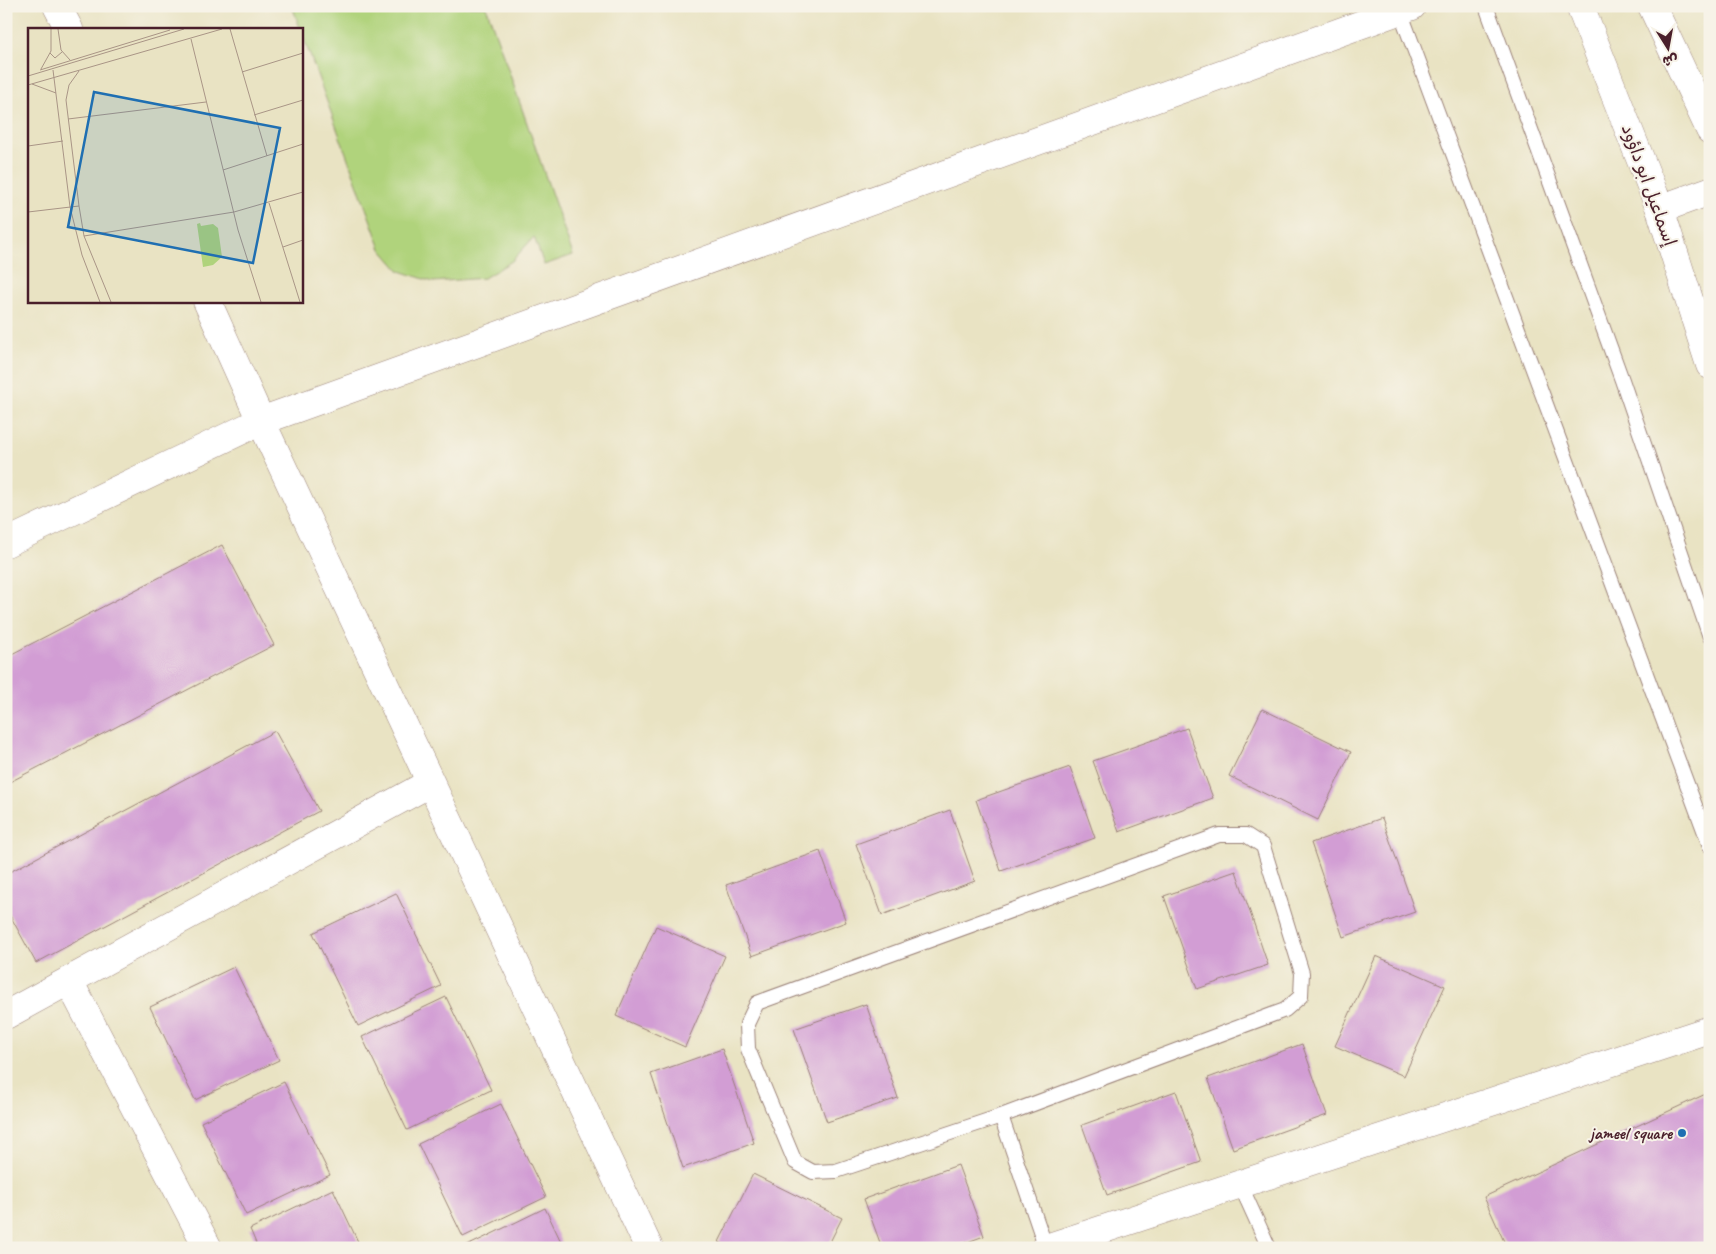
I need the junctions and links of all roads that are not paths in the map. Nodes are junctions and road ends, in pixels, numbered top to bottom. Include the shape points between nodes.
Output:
1 (57, 6) edge
2 (1486, 6) edge
3 (1580, 6) edge
4 (1652, 6) edge
5 (1406, 9) edge
6 (68, 28) edge
7 (1710, 130) edge
8 (1710, 191) edge
9 (1660, 209) junction
10 (208, 302) edge
11 (1710, 365) edge
12 (261, 421) junction
13 (6, 543) edge
14 (1710, 637) edge
15 (430, 783) junction
16 (1710, 846) edge
17 (69, 981) junction
18 (6, 1015) edge
19 (1710, 1030) edge
20 (1001, 1116) junction
21 (1240, 1184) junction
22 (208, 1248) edge
23 (649, 1248) edge
24 (1046, 1248) edge
25 (1269, 1248) edge

1 - 6 street
2 - 14 lane via 1622,380
3 - 9 street, إسماعيل ابو داؤود
4 - 7 street
5 - 12 street
5 - 16 lane
8 - 9 street
9 - 11 street, إسماعيل ابو داؤود
10 - 12 street
12 - 13 street
12 - 15 street
15 - 17 street
15 - 23 street
17 - 18 street
17 - 22 street
19 - 21 street
20 - 20 lane via 836,1170 813,1172 795,1162 748,1050 747,1024 757,1003 779,994 1219,836 1246,835 1263,846 1302,973 1301,996 1285,1010
20 - 24 lane
21 - 24 street
21 - 25 lane

